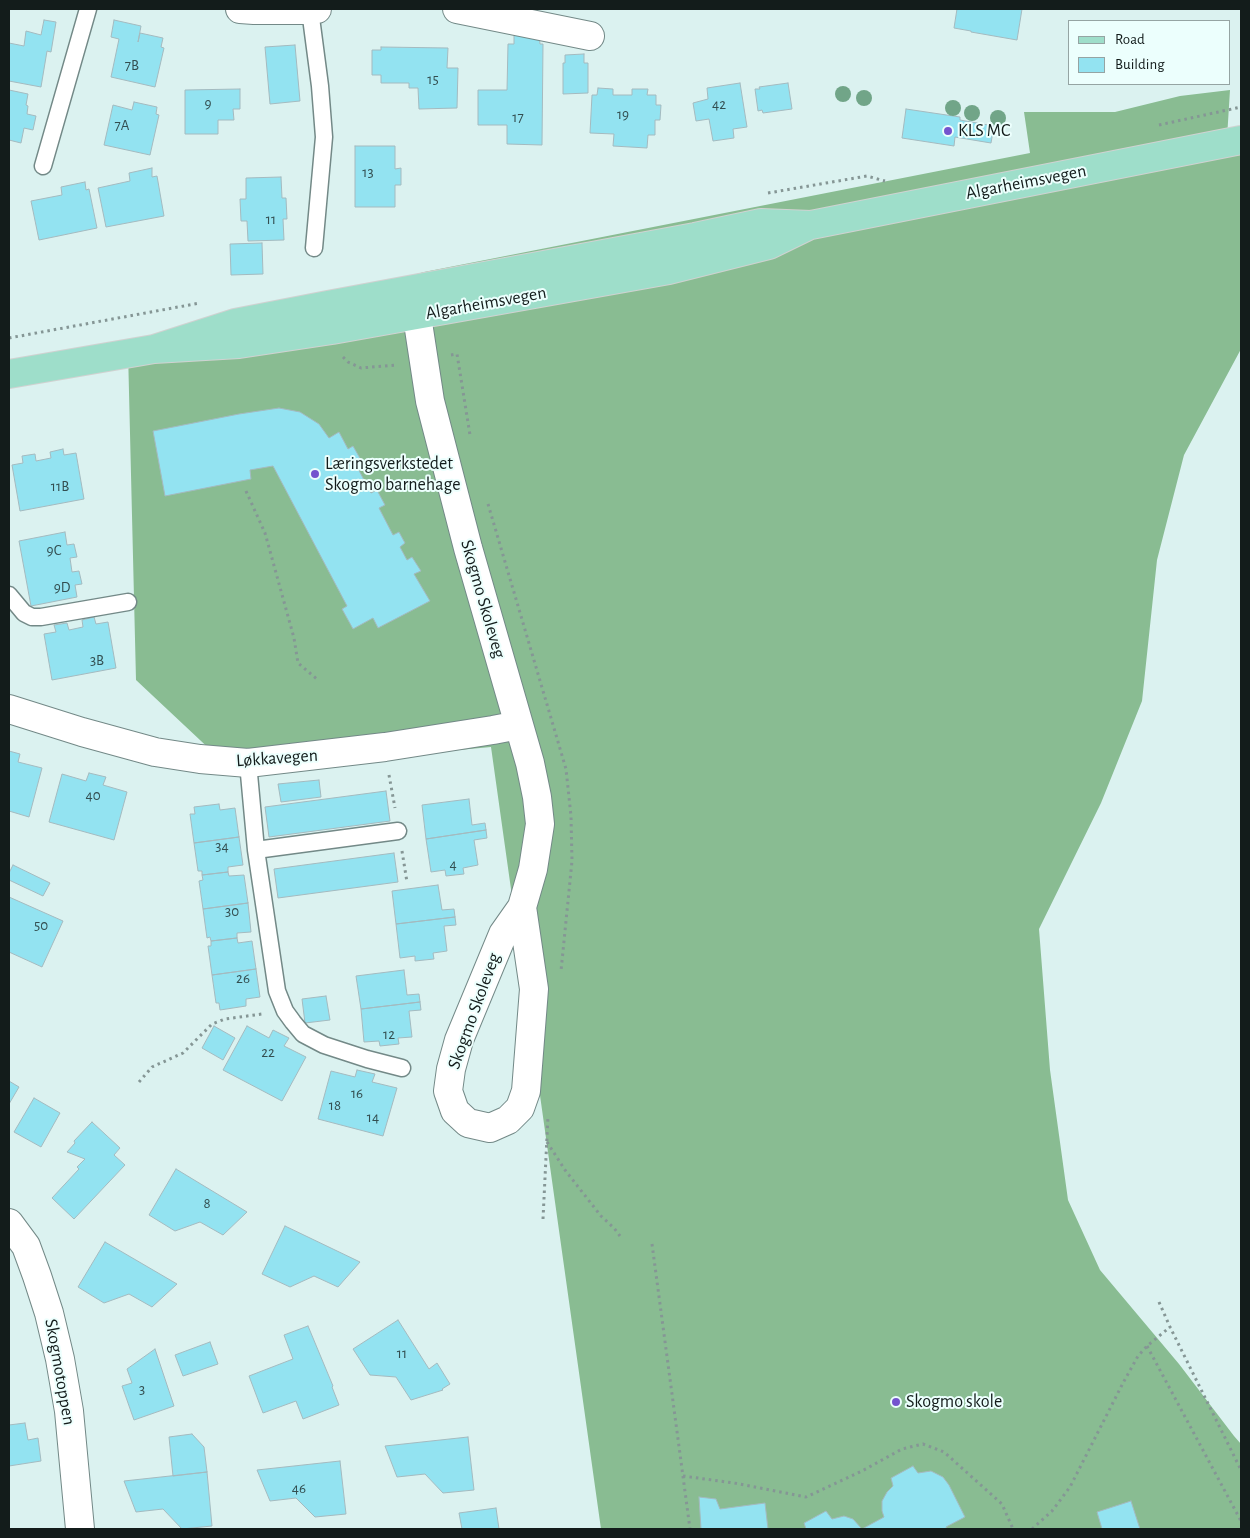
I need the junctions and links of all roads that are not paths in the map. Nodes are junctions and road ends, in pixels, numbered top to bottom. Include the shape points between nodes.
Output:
1 (88, 9) edge
2 (240, 9) edge
3 (314, 9) edge
4 (457, 9) edge
5 (590, 36) dead end
6 (1241, 140) edge
7 (43, 166) dead end
8 (314, 248) dead end
9 (413, 303) junction
10 (9, 374) edge
11 (9, 595) edge
12 (128, 602) dead end
13 (9, 709) edge
14 (519, 724) junction
15 (248, 763) junction
16 (398, 831) dead end
17 (256, 850) junction
18 (522, 907) junction
19 (402, 1068) dead end
20 (9, 1223) edge
21 (80, 1529) edge

1 - 7 lane
2 - 3 street
3 - 8 lane via 324,137
4 - 5 street
6 - 9 main road, Algarheimsvegen via 812,224 769,245 669,270
9 - 10 main road, Algarheimsvegen via 239,344 154,348
9 - 14 street, Skogmo Skoleveg via 430,401
11 - 12 lane via 24,613 32,617
13 - 15 street, Løkkavegen via 155,752
14 - 15 street, Løkkavegen via 385,747
14 - 18 street, Skogmo Skoleveg via 537,797 540,824 533,869
15 - 17 lane
16 - 17 lane
17 - 19 lane via 277,992 285,1011 303,1034 324,1045
18 - 18 street, Skogmo Skoleveg via 503,934 450,1069 448,1091 455,1111 468,1123 490,1128 508,1120 520,1108 526,1091 534,990
20 - 21 street, Skogmotoppen via 26,1246 58,1350 69,1411

